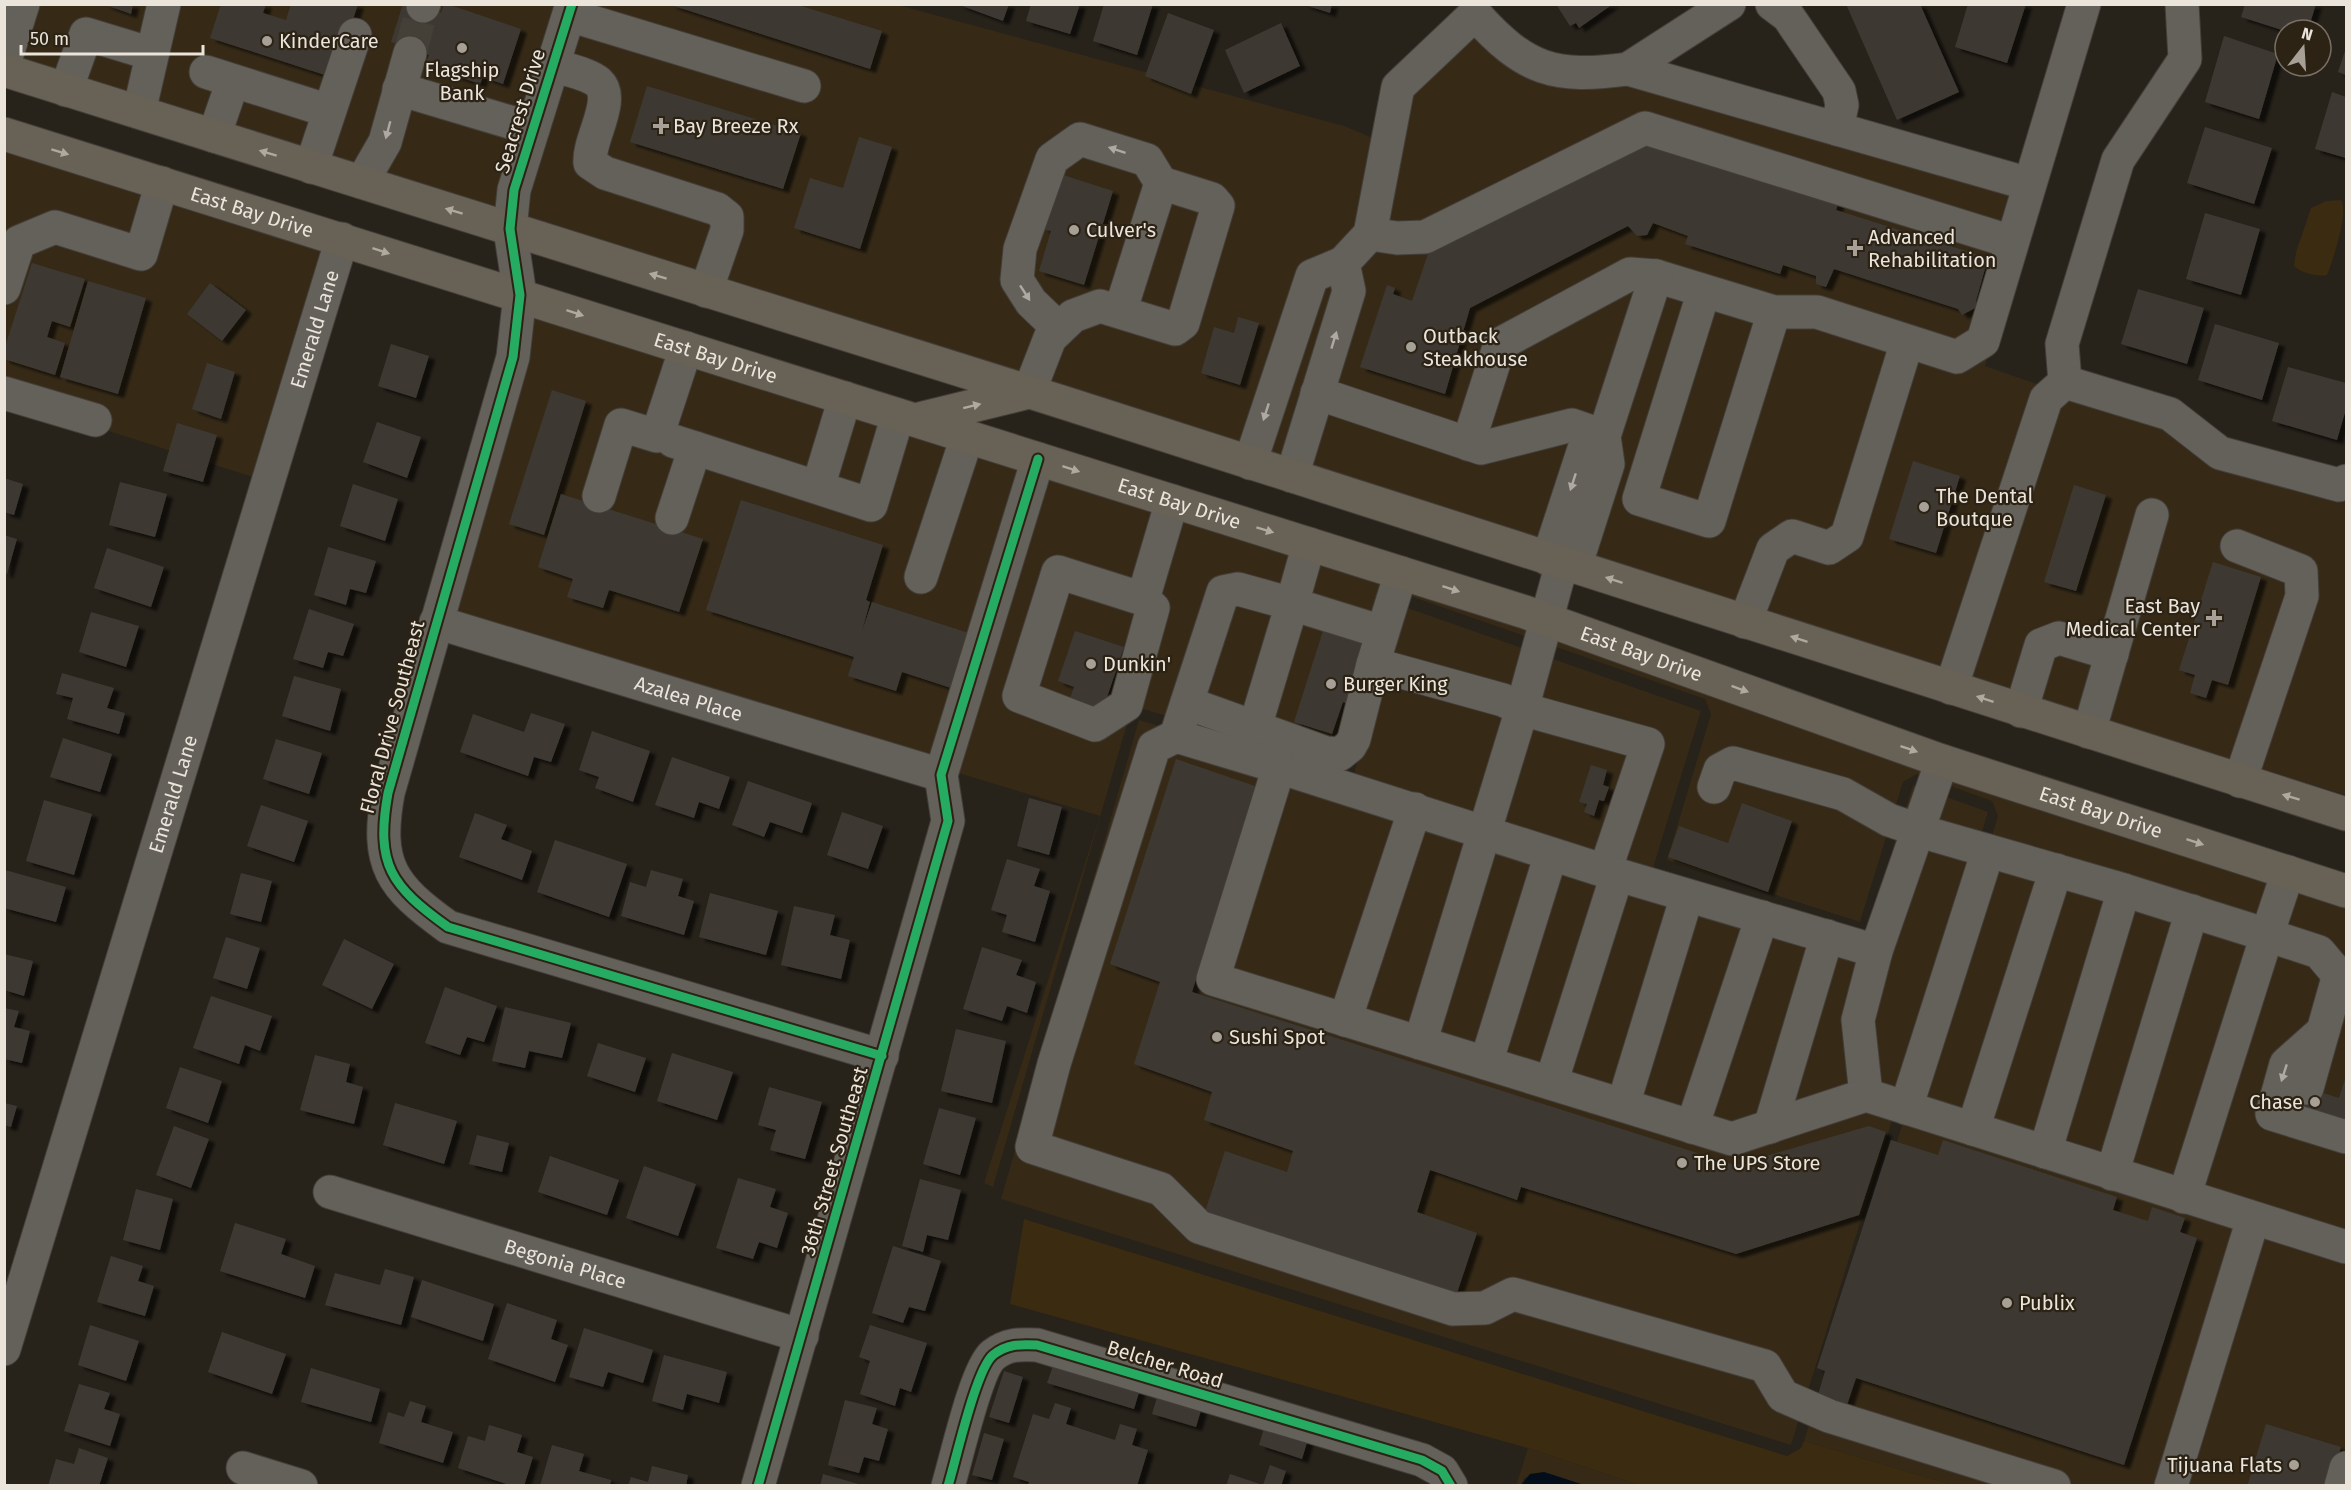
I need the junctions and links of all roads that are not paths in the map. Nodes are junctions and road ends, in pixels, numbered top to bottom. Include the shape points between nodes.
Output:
1 (23, 4) edge
2 (164, 4) edge
3 (1729, 4) edge
4 (1772, 4) edge
5 (2084, 4) edge
6 (2182, 4) edge
7 (1472, 9) edge
8 (571, 10) edge
9 (355, 35) dead end
10 (410, 53) tunnel mouth
11 (152, 54) junction
12 (4, 64) edge
13 (553, 65) junction
14 (1628, 69) junction
15 (4, 70) edge
16 (804, 86) dead end
17 (399, 89) junction
18 (66, 90) junction
19 (329, 111) junction
20 (139, 112) junction
21 (533, 129) junction
22 (1837, 129) junction
23 (4, 134) edge
24 (214, 136) junction
25 (311, 166) junction
26 (362, 182) junction
27 (162, 183) junction
28 (1161, 183) junction
29 (2029, 184) junction
30 (510, 229) junction
31 (1370, 234) junction
32 (342, 239) junction
33 (2012, 242) junction
34 (1344, 263) junction
35 (1656, 276) junction
36 (4, 288) edge
37 (706, 291) junction
38 (1704, 291) junction
39 (520, 295) junction
40 (1120, 312) junction
41 (1774, 312) junction
42 (1058, 328) junction
43 (1907, 342) junction
44 (686, 348) junction
45 (1282, 363) junction
46 (2065, 382) junction
47 (1320, 384) junction
48 (1029, 392) junction
49 (4, 393) edge
50 (845, 398) junction
51 (907, 417) junction
52 (95, 420) dead end
53 (657, 436) junction
54 (967, 436) junction
55 (1604, 436) junction
56 (1468, 444) junction
57 (695, 448) junction
58 (1038, 459) junction
59 (1250, 463) junction
60 (1292, 476) junction
61 (2346, 481) edge
62 (818, 487) junction
63 (599, 496) dead end
64 (1172, 501) junction
65 (2152, 515) dead end
66 (672, 518) dead end
67 (1309, 544) junction
68 (2237, 546) dead end
69 (1562, 563) junction
70 (1401, 573) junction
71 (921, 577) dead end
72 (1143, 599) junction
73 (1292, 604) junction
74 (1546, 620) junction
75 (436, 622) junction
76 (1745, 622) junction
77 (1382, 632) junction
78 (2112, 654) junction
79 (1373, 664) junction
80 (1951, 688) junction
81 (1187, 703) junction
82 (1522, 709) junction
83 (2021, 711) junction
84 (1255, 727) junction
85 (2089, 732) junction
86 (1176, 736) junction
87 (1942, 761) junction
88 (1279, 766) junction
89 (941, 775) junction
90 (2240, 781) junction
91 (1714, 787) dead end
92 (1415, 809) junction
93 (2346, 814) edge
94 (1916, 830) junction
95 (1485, 831) junction
96 (1988, 850) junction
97 (1551, 854) junction
98 (2056, 870) junction
99 (2288, 872) junction
100 (1611, 873) junction
101 (2124, 890) junction
102 (2346, 891) edge
103 (1687, 896) junction
104 (2192, 911) junction
105 (1762, 917) junction
106 (2267, 935) junction
107 (1827, 936) junction
108 (1875, 951) junction
109 (2342, 981) edge
110 (1345, 1020) junction
111 (2323, 1030) junction
112 (1420, 1043) junction
113 (882, 1056) junction
114 (1486, 1063) junction
115 (1551, 1083) junction
116 (1866, 1095) junction
117 (1623, 1106) junction
118 (2301, 1106) junction
119 (1906, 1108) junction
120 (1692, 1127) junction
121 (1770, 1127) junction
122 (1973, 1130) junction
123 (2346, 1137) edge
124 (2045, 1152) junction
125 (2112, 1174) junction
126 (330, 1192) dead end
127 (2184, 1197) junction
128 (2253, 1219) junction
129 (2346, 1247) edge
130 (802, 1336) junction
131 (4, 1349) edge
132 (243, 1468) dead end
133 (2346, 1468) edge
134 (301, 1485) edge
135 (758, 1485) edge
136 (948, 1485) edge
137 (1451, 1485) edge
138 (2054, 1485) edge
139 (2171, 1485) edge
140 (2341, 1485) edge

1 - 12 street
2 - 11 street
3 - 14 street
4 - 22 street via 1788,16 1839,91 1842,105
5 - 29 street
6 - 46 street via 2185,59 2118,160 2062,344
7 - 14 street via 1501,44 1546,69 1588,74
7 - 31 street via 1398,87
8 - 13 street, Seacrest Drive
8 - 16 street
9 - 19 street
10 - 17 street
11 - 18 street via 86,34
11 - 20 street
13 - 21 street, Seacrest Drive
13 - 37 street via 597,81 604,90 605,101 589,151 590,163 605,173 717,208 727,217 727,230
14 - 22 street
15 - 18 main road
17 - 21 street
17 -> 26 street via 385,142
18 - 20 main road
19 - 24 street via 220,76
19 - 25 street
20 - 24 main road
21 - 30 street, Seacrest Drive via 514,190
22 - 29 street
23 -> 27 main road, East Bay Drive
25 -> 24 main road
25 - 26 main road
30 -> 26 main road
27 - 32 main road, East Bay Drive
27 - 36 street via 141,254 55,227 19,242
28 - 40 street
28 - 40 street via 1212,199 1218,206 1183,323 1175,329
28 -> 42 street via 1147,160 1080,139 1052,159 1020,249 1017,280 1031,302
29 - 33 street
37 -> 30 main road
30 - 39 street, Floral Drive Southeast
31 - 33 street via 1425,237 1645,128
31 - 34 street
32 -> 39 main road, East Bay Drive
32 - 131 street, Emerald Lane
33 - 43 street via 1983,341 1957,357
34 - 45 street via 1312,276
47 -> 34 street via 1349,291
35 - 38 street
35 - 55 street
35 - 56 street via 1630,274 1500,344
37 - 48 main road
38 - 41 street
38 - 41 street via 1640,499 1709,521
39 -> 44 main road, East Bay Drive
39 - 75 street, Floral Drive Southeast via 513,357
40 - 42 street via 1100,306 1073,316
41 - 43 street via 1817,312
42 - 48 street via 1050,338
43 - 76 street via 1847,536 1829,548 1792,536 1773,549
44 - 50 main road, East Bay Drive
44 - 53 street
45 - 47 street
45 -> 59 street
46 - 61 street via 2170,414 2220,453 2339,485
46 - 80 street via 2046,399
47 - 56 street
47 - 60 street
51 -> 48 main road
48 - 59 main road
49 - 52 street
50 - 51 main road, East Bay Drive
50 - 62 street
51 - 54 main road, East Bay Drive
51 - 62 street via 871,505
53 - 57 street
53 - 63 street via 621,425
54 - 58 main road, East Bay Drive
54 - 71 street
55 - 56 street via 1572,425 1481,448
55 - 69 street via 1608,464
57 - 62 street
57 - 66 street
58 -> 64 main road, East Bay Drive
58 - 89 street
59 - 60 main road
60 - 69 main road
64 -> 67 main road, East Bay Drive
64 - 72 street
65 - 78 street
67 - 70 main road, East Bay Drive
67 - 73 street
68 - 90 street via 2301,571 2302,596
69 - 74 street
76 -> 69 main road
70 -> 74 main road, East Bay Drive
70 - 77 street
72 - 72 street via 1058,572 1020,696 1095,725 1126,705 1153,608
73 - 77 street
73 - 81 street via 1238,589 1223,592
73 - 84 street
74 - 82 street
74 -> 87 main road, East Bay Drive
75 - 89 street, Azalea Place
75 - 113 street, Floral Drive Southeast via 381,829 390,873 416,904 448,927
80 -> 76 main road
77 - 79 street
78 - 83 street via 2059,638 2041,645
78 - 85 street
79 - 82 street via 1503,700
79 - 84 street via 1354,739 1340,753 1326,753
83 -> 80 main road
81 - 84 street
81 - 86 street
82 - 95 street
82 - 100 street via 1648,744
83 - 85 main road
85 - 90 main road
86 - 88 street
86 - 138 street via 1154,747 1054,1064 1032,1147 1161,1189 1199,1227 1453,1309 1485,1308 1513,1294 1765,1366 1783,1396 1829,1416
87 - 94 street
87 -> 99 main road, East Bay Drive
88 - 92 street
88 - 110 street via 1213,979
89 - 113 street, 36th Street Southeast via 948,821
93 -> 90 main road
91 - 94 street via 1720,770 1733,763 1843,794
92 - 95 street
92 - 110 street
94 - 96 street
94 - 108 street
95 - 97 street
95 - 112 street
96 - 98 street
96 - 119 street
97 - 100 street
97 - 114 street
98 - 101 street
98 - 122 street
99 - 102 main road, East Bay Drive
99 - 106 street
100 - 103 street
100 - 115 street
101 - 104 street
101 - 124 street
103 - 105 street
103 - 117 street
104 - 106 street
104 - 125 street
105 - 107 street
105 - 120 street
106 - 109 street via 2319,952
106 - 127 street
107 - 108 street
107 - 121 street
108 - 116 street via 1858,1020
109 - 111 street
110 - 112 street
111 - 118 street
111 -> 118 street via 2286,1064 2272,1114
112 - 114 street
113 - 130 street, 36th Street Southeast
114 - 115 street
115 - 117 street
116 - 119 street
116 - 121 street
117 - 120 street
118 - 123 street
119 - 122 street
120 - 121 street via 1732,1139
122 - 124 street
124 - 125 street
125 - 127 street
126 - 130 street, Begonia Place
127 - 128 street
128 - 129 street
128 - 139 street
130 - 135 street, 36th Street Southeast
132 - 134 street
133 - 140 street
136 - 137 street, Belcher Road via 980,1376 992,1356 1012,1344 1037,1345 1422,1460 1442,1471

